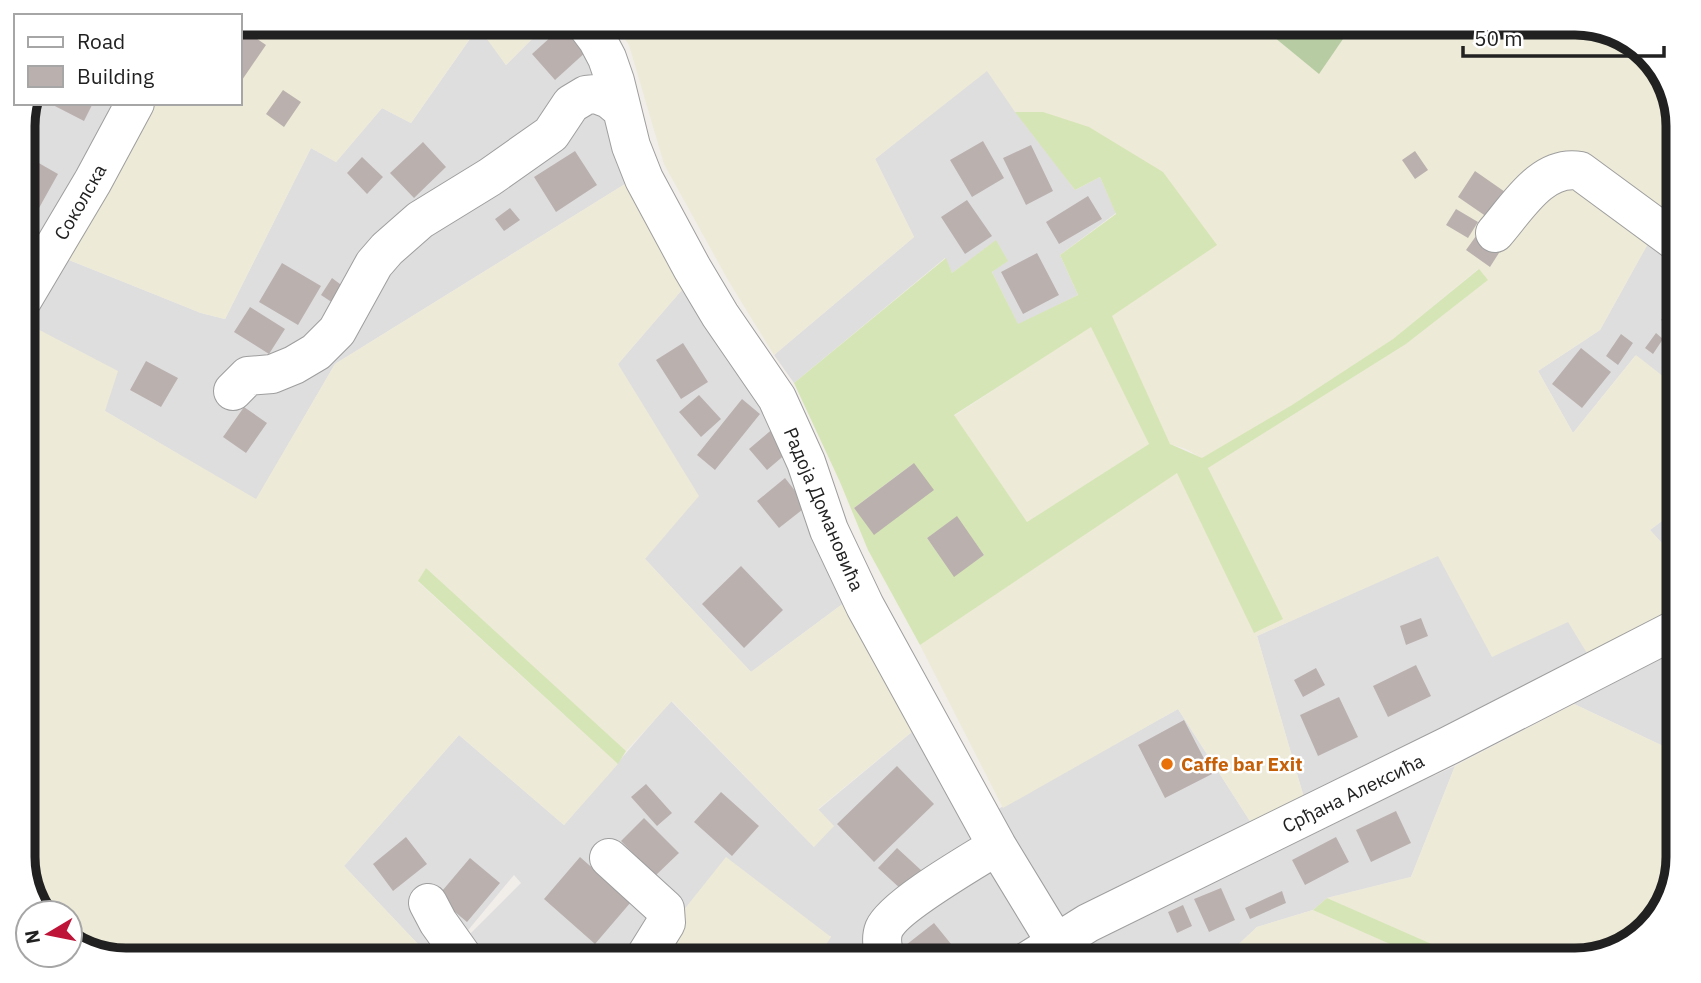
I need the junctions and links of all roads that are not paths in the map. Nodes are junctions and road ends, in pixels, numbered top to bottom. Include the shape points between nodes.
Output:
1 (594, 35) edge
2 (134, 105) edge
3 (621, 109) junction
4 (1496, 233) dead end
5 (1666, 234) edge
6 (35, 279) edge
7 (233, 391) dead end
8 (1666, 634) edge
9 (997, 846) junction
10 (609, 858) dead end
11 (428, 904) dead end
12 (456, 948) edge
13 (650, 948) edge
14 (883, 948) edge
15 (1042, 948) edge
16 (1048, 948) edge

1 - 3 street, Радоја Домановића via 607,58
2 - 6 street, Соколска
3 - 7 street via 596,94 571,104 551,134 420,220 387,249 337,331 316,352 272,374 248,376
3 - 9 street, Радоја Домановића via 644,179 720,315 777,398 829,530 865,606
4 - 5 street via 1547,176 1570,169 1580,171
8 - 16 street, Срђана Алексића via 1088,923
9 - 14 street via 907,903 884,929
9 - 15 street, Радоја Домановића
10 - 13 street via 665,909 666,923
11 - 12 street

